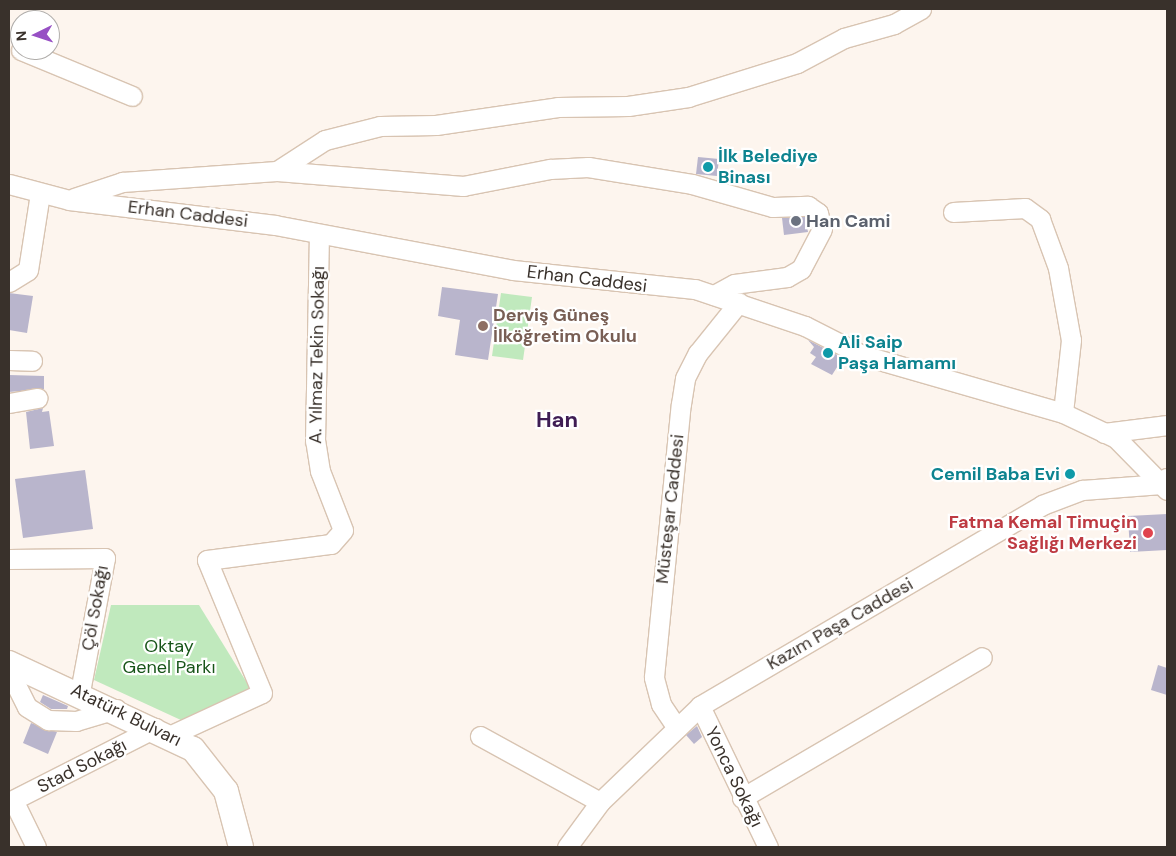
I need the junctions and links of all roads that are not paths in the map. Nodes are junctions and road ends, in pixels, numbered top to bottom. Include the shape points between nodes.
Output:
1 (921, 9) edge
2 (44, 60) edge
3 (132, 96) dead end
4 (277, 171) junction
5 (9, 184) edge
6 (40, 192) junction
7 (69, 200) junction
8 (953, 212) dead end
9 (319, 235) junction
10 (9, 282) edge
11 (714, 295) junction
12 (739, 302) junction
13 (9, 360) edge
14 (32, 361) dead end
15 (38, 398) dead end
16 (9, 402) edge
17 (1063, 413) junction
18 (1167, 425) edge
19 (1104, 433) junction
20 (1165, 483) edge
21 (9, 559) edge
22 (982, 658) dead end
23 (9, 663) edge
24 (9, 671) edge
25 (80, 692) junction
26 (700, 706) junction
27 (116, 709) junction
28 (677, 728) junction
29 (163, 732) junction
30 (480, 736) dead end
31 (742, 798) junction
32 (11, 802) edge
33 (600, 802) junction
34 (36, 847) edge
35 (241, 847) edge
36 (567, 847) edge
37 (768, 847) edge

1 - 4 street via 894,24 844,38 797,63 688,97 628,106 558,107 436,126 380,126 325,140
2 - 3 street
4 - 7 street via 122,182
4 - 11 street via 463,186 550,169 588,167 683,183 773,206 808,206 818,213 822,230 801,269 787,277 734,284
5 - 6 street, Erhan Caddesi
6 - 7 street, Erhan Caddesi
6 - 10 street via 28,270
7 - 9 street, Erhan Caddesi via 170,210
8 - 17 street via 1025,208 1040,219 1058,268 1071,340
9 - 11 street, Erhan Caddesi via 513,270
9 - 29 street, A. Yılmaz Tekin Sokağı via 315,442 320,471 343,530 331,544 207,560 262,693
11 - 12 street, Erhan Caddesi
12 - 17 street, Erhan Caddesi via 805,326 862,355
12 - 28 street, Müsteşar Caddesi via 698,353 685,378 681,404 654,677 662,704
13 - 14 street
15 - 16 street
17 - 19 street, Erhan Caddesi
18 - 19 street
19 - 20 street, Erhan Caddesi
20 - 26 street, Kazım Paşa Caddesi via 1082,490 1042,506
21 - 25 street, Çöl Sokağı via 105,558
22 - 31 street
23 - 25 main road, Atatürk Bulvarı
24 - 27 street via 27,707 48,720 76,721
25 - 27 main road, Atatürk Bulvarı
26 - 28 street, Kazım Paşa Caddesi
26 - 31 street, Yonca Sokağı
27 - 29 main road, Atatürk Bulvarı
28 - 33 street, Kazım Paşa Caddesi
29 - 32 street, Stad Sokağı
29 - 35 main road, Atatürk Bulvarı via 193,749 218,778 232,804
30 - 33 street
31 - 37 street, Yonca Sokağı
32 - 34 street
33 - 36 street, Kazım Paşa Caddesi

